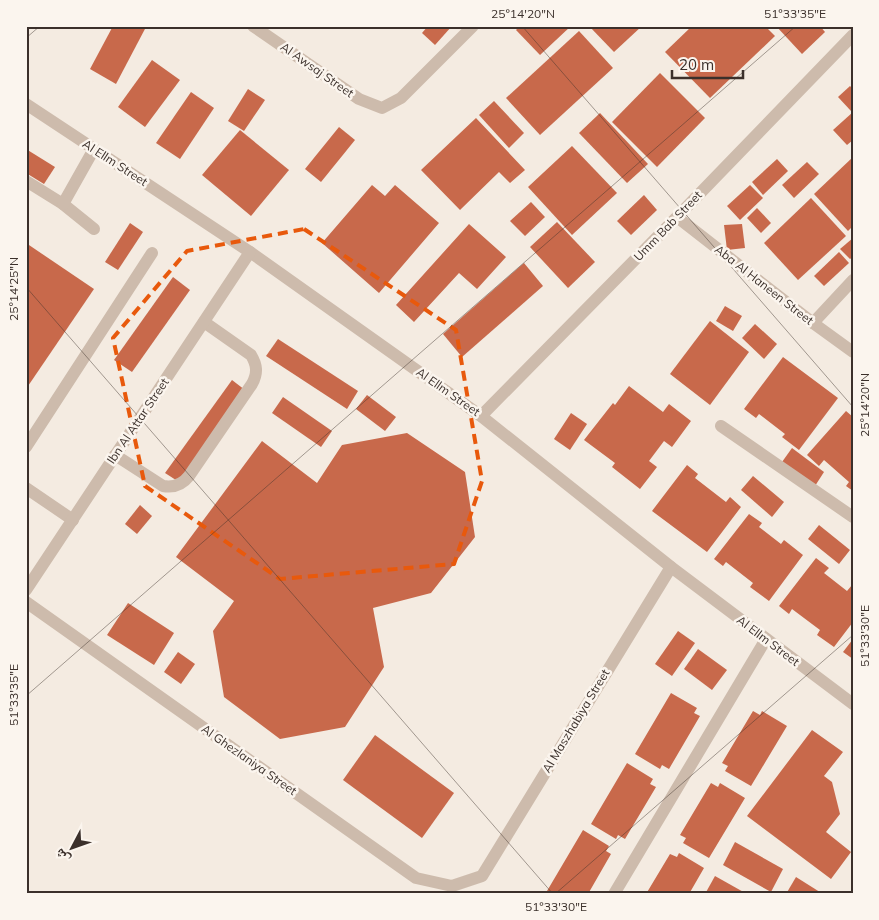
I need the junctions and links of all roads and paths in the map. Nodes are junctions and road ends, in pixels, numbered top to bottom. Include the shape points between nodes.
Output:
1 (253, 26) edge
2 (472, 26) edge
3 (853, 35) edge
4 (26, 104) edge
5 (94, 149) junction
6 (26, 181) edge
7 (63, 204) junction
8 (677, 217) junction
9 (94, 229) dead end
10 (250, 252) junction
11 (152, 253) dead end
12 (853, 280) edge
13 (204, 322) junction
14 (814, 323) junction
15 (853, 352) edge
16 (482, 416) junction
17 (722, 426) dead end
18 (26, 447) edge
19 (115, 455) junction
20 (26, 488) edge
21 (853, 518) edge
22 (73, 520) junction
23 (671, 567) junction
24 (26, 590) edge
25 (26, 602) edge
26 (766, 640) junction
27 (853, 704) edge
28 (482, 876) joint
29 (614, 894) edge

1 - 2 street, Al Awsaj Street via 359,99 382,108 401,98
3 - 8 street, Umm Bab Street
4 - 5 street, Al Ellm Street
5 - 7 street
5 - 10 street, Al Ellm Street
6 - 7 street
7 - 9 street
8 - 14 street, Aba Al Haneen Street
8 - 16 street, Umm Bab Street
10 - 13 street, Ibn Al Attar Street
10 - 16 street, Al Ellm Street
11 - 18 street
12 - 14 street
13 - 19 street, Ibn Al Attar Street
13 - 19 street via 251,355 256,369 252,384 189,476 178,486 163,486
14 - 15 street, Aba Al Haneen Street
16 - 23 street, Al Ellm Street
17 - 21 street
19 - 22 street, Ibn Al Attar Street
20 - 22 street
22 - 24 street, Ibn Al Attar Street
23 - 26 street, Al Ellm Street
23 - 28 street, Al Maszhabiya Street
25 - 28 street, Al Ghezlaniya Street via 416,878 452,886
26 - 27 street, Al Ellm Street
26 - 29 street

